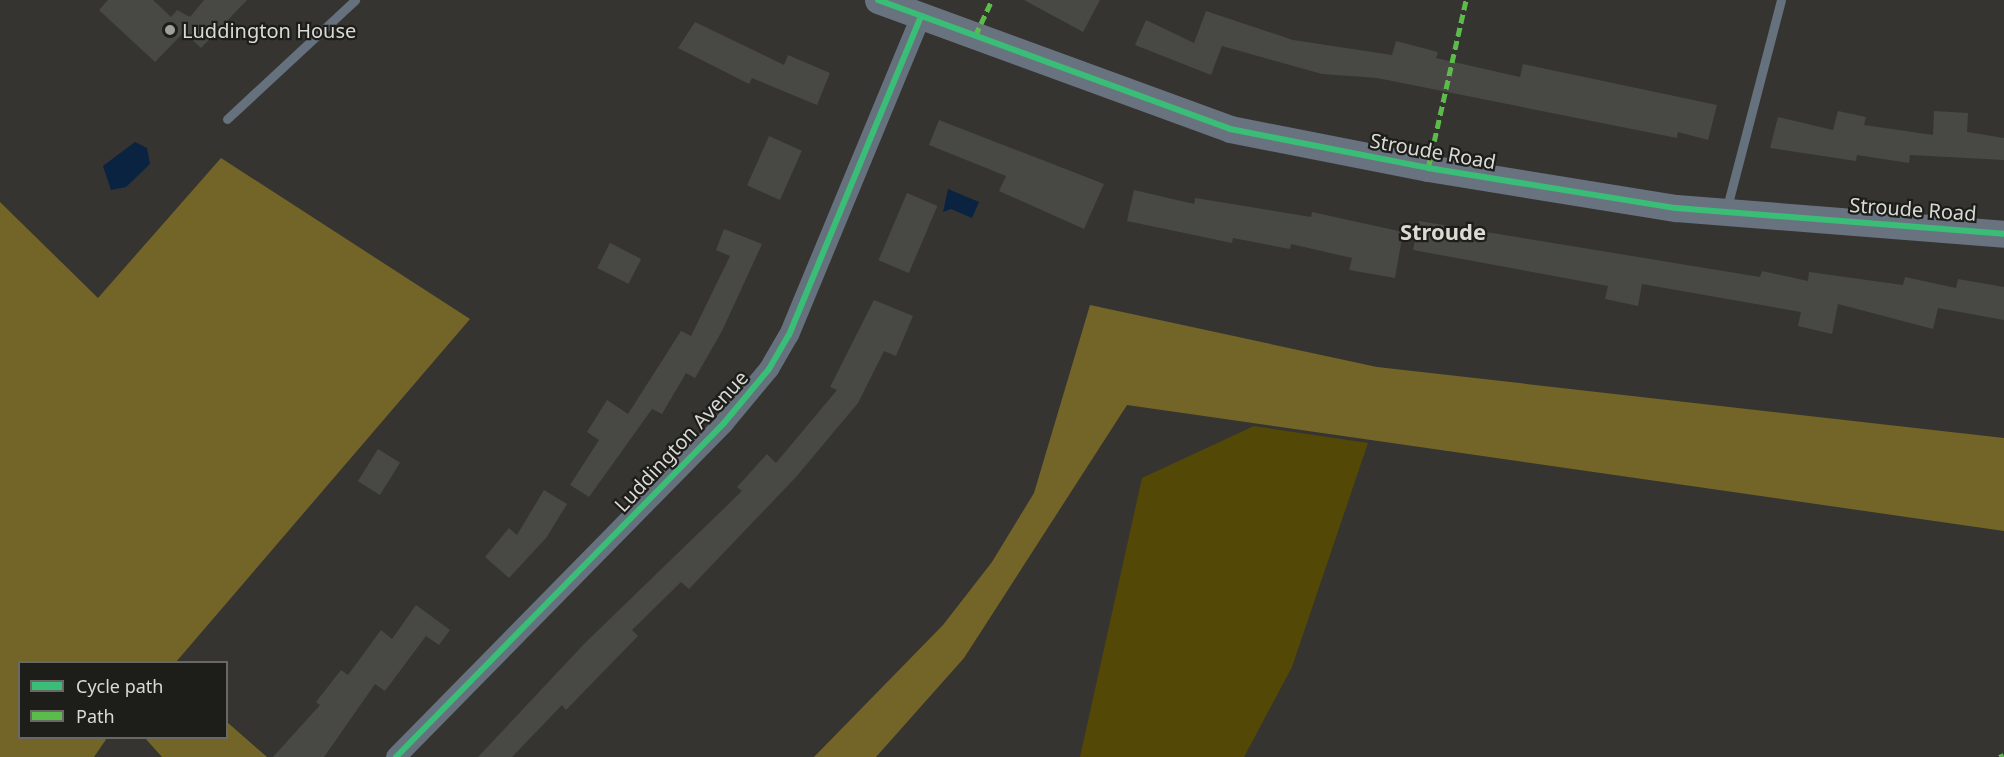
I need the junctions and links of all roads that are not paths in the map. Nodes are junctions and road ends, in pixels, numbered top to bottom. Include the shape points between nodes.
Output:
1 (355, 0) edge
2 (878, 0) edge
3 (1781, 0) edge
4 (921, 16) junction
5 (227, 119) dead end
6 (1726, 213) junction
7 (2004, 234) edge
8 (396, 757) edge

1 - 5 lane
2 - 4 street, Stroude Road
3 - 6 lane
4 - 6 street, Stroude Road via 1230,129 1428,168
4 - 8 street, Luddington Avenue via 789,336 769,369 724,423
6 - 7 street, Stroude Road via 1917,223

